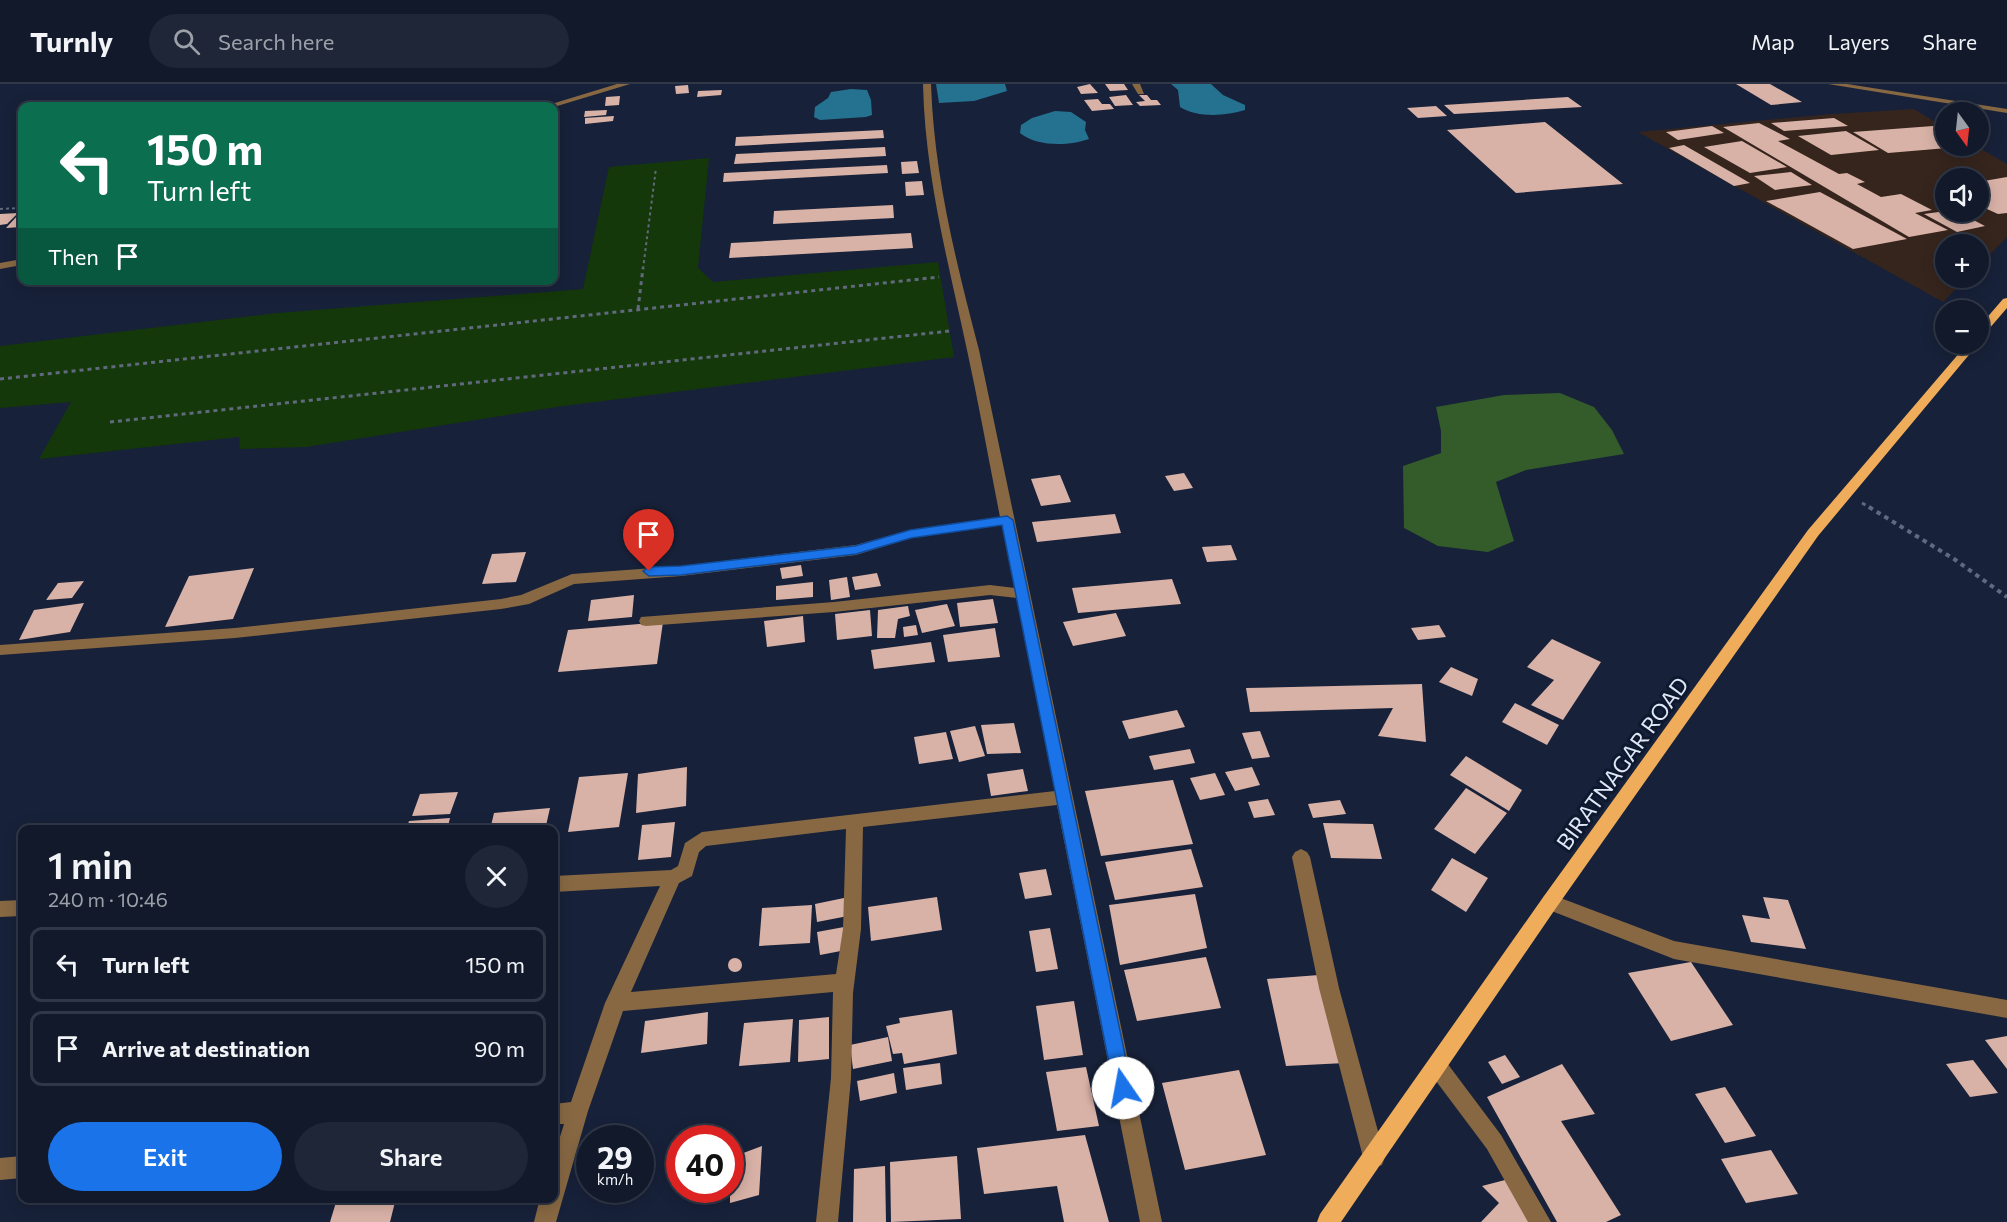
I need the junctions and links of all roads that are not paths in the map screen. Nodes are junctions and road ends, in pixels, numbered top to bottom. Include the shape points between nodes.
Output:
1 (626, 84) edge
2 (927, 84) edge
3 (1136, 84) edge
4 (1832, 84) edge
5 (1141, 92) dead end
6 (558, 103) edge
7 (2007, 111) edge
8 (18, 263) edge
9 (0, 266) edge
10 (2007, 301) edge
11 (1989, 322) edge
12 (1964, 354) edge
13 (1007, 520) junction
14 (1022, 594) junction
15 (646, 621) dead end
16 (0, 651) edge
17 (1064, 798) junction
18 (855, 821) junction
19 (1301, 857) dead end
20 (674, 878) junction
21 (558, 884) edge
22 (1550, 902) junction
23 (18, 908) edge
24 (0, 909) edge
25 (845, 982) junction
26 (615, 1004) junction
27 (2007, 1009) edge
28 (1437, 1066) junction
29 (576, 1112) junction
30 (558, 1114) edge
31 (1374, 1157) junction
32 (18, 1167) edge
33 (0, 1169) edge
34 (558, 1177) edge
35 (551, 1203) edge
36 (545, 1222) edge
37 (827, 1222) edge
38 (1151, 1222) edge
39 (1328, 1222) edge
40 (1540, 1222) edge

1 - 6 street
2 - 13 street via 941,215
3 - 5 street
4 - 7 street
8 - 9 street
10 - 11 main road
12 - 22 main road, BIRATNAGAR ROAD via 1813,533
13 - 14 street
13 - 16 street via 910,534 856,550 681,571 572,579 524,600 501,604 235,633
14 - 15 street via 990,590 834,608
14 - 17 street
17 - 18 street
17 - 38 street
18 - 20 street via 702,839 691,848 686,872
18 - 25 street via 852,929
19 - 31 street via 1329,988
20 - 21 street
20 - 26 street
22 - 27 street via 1674,950
22 - 28 main road, BIRATNAGAR ROAD
23 - 24 street
25 - 26 street
25 - 37 street via 841,1077
26 - 29 street
28 - 31 main road, BIRATNAGAR ROAD
28 - 40 street via 1494,1142
29 - 30 street
29 - 34 street
31 - 39 main road, BIRATNAGAR ROAD
32 - 33 street
35 - 36 street

